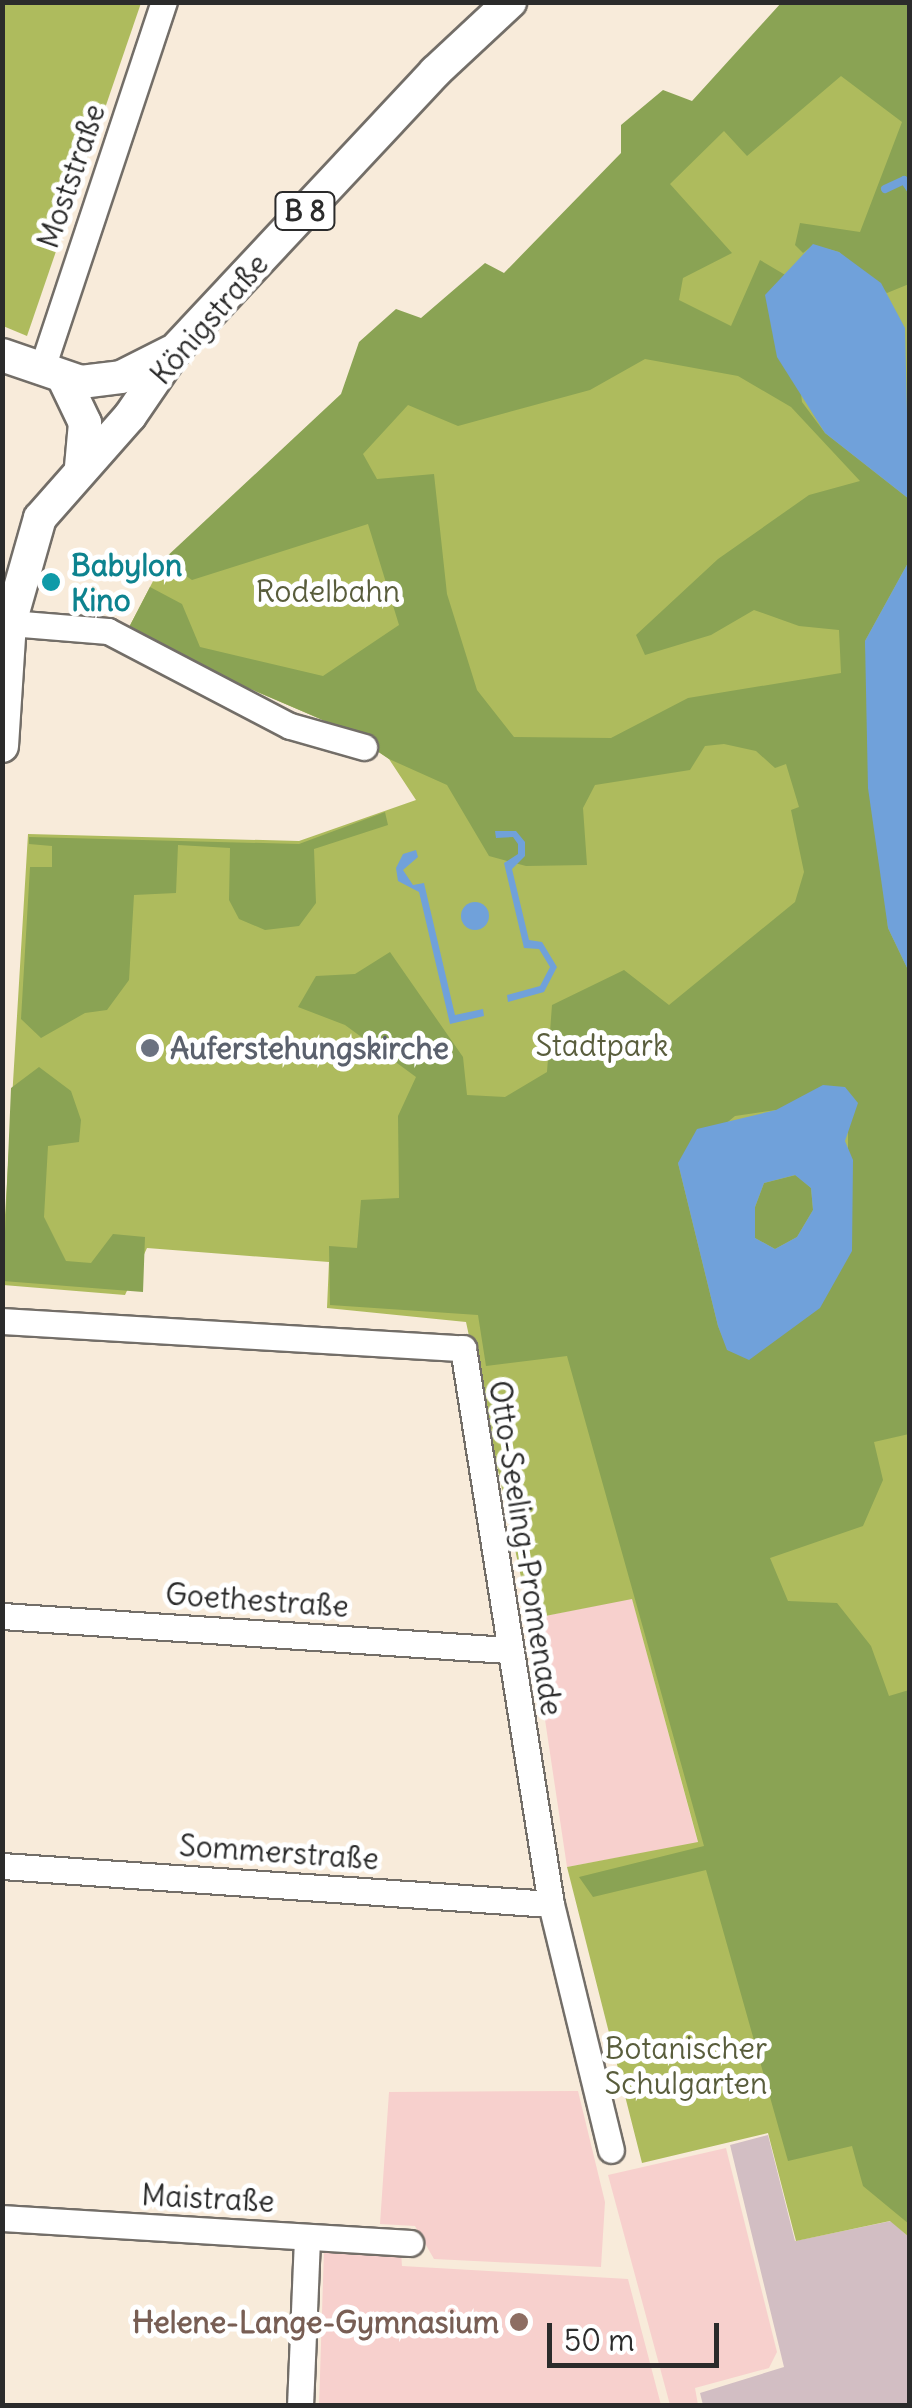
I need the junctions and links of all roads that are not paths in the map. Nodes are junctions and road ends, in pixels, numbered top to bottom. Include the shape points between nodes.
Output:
1 (164, 2) edge
2 (510, 2) edge
3 (478, 14) edge
4 (176, 350) junction
5 (2, 355) edge
6 (52, 374) junction
7 (80, 468) junction
8 (10, 623) junction
9 (2, 746) edge
10 (364, 747) dead end
11 (2, 1320) edge
12 (2, 1616) edge
13 (507, 1650) junction
14 (2, 1866) edge
15 (551, 1904) junction
16 (611, 2150) dead end
17 (2, 2218) edge
18 (307, 2236) junction
19 (410, 2243) dead end
20 (300, 2406) edge

1 - 6 street, Moststraße
2 - 3 main road, Königstraße / B 8
3 - 4 main road, Königstraße / B 8
4 - 6 main road, B 8 via 122,377
4 - 7 main road, Königstraße / B 8 via 130,416
5 - 6 main road, B 8
6 - 7 main road via 78,397 86,422
7 - 8 main road, B 8 via 40,518
8 - 9 main road, B 8
8 - 10 street via 108,631 290,726
11 - 13 street, Otto-Seeling-Promenade via 463,1348
12 - 13 street, Goethestraße
13 - 15 street, Otto-Seeling-Promenade
14 - 15 street, Sommerstraße
15 - 16 street, Otto-Seeling-Promenade
17 - 18 street, Maistraße
18 - 19 street, Maistraße
18 - 20 street

